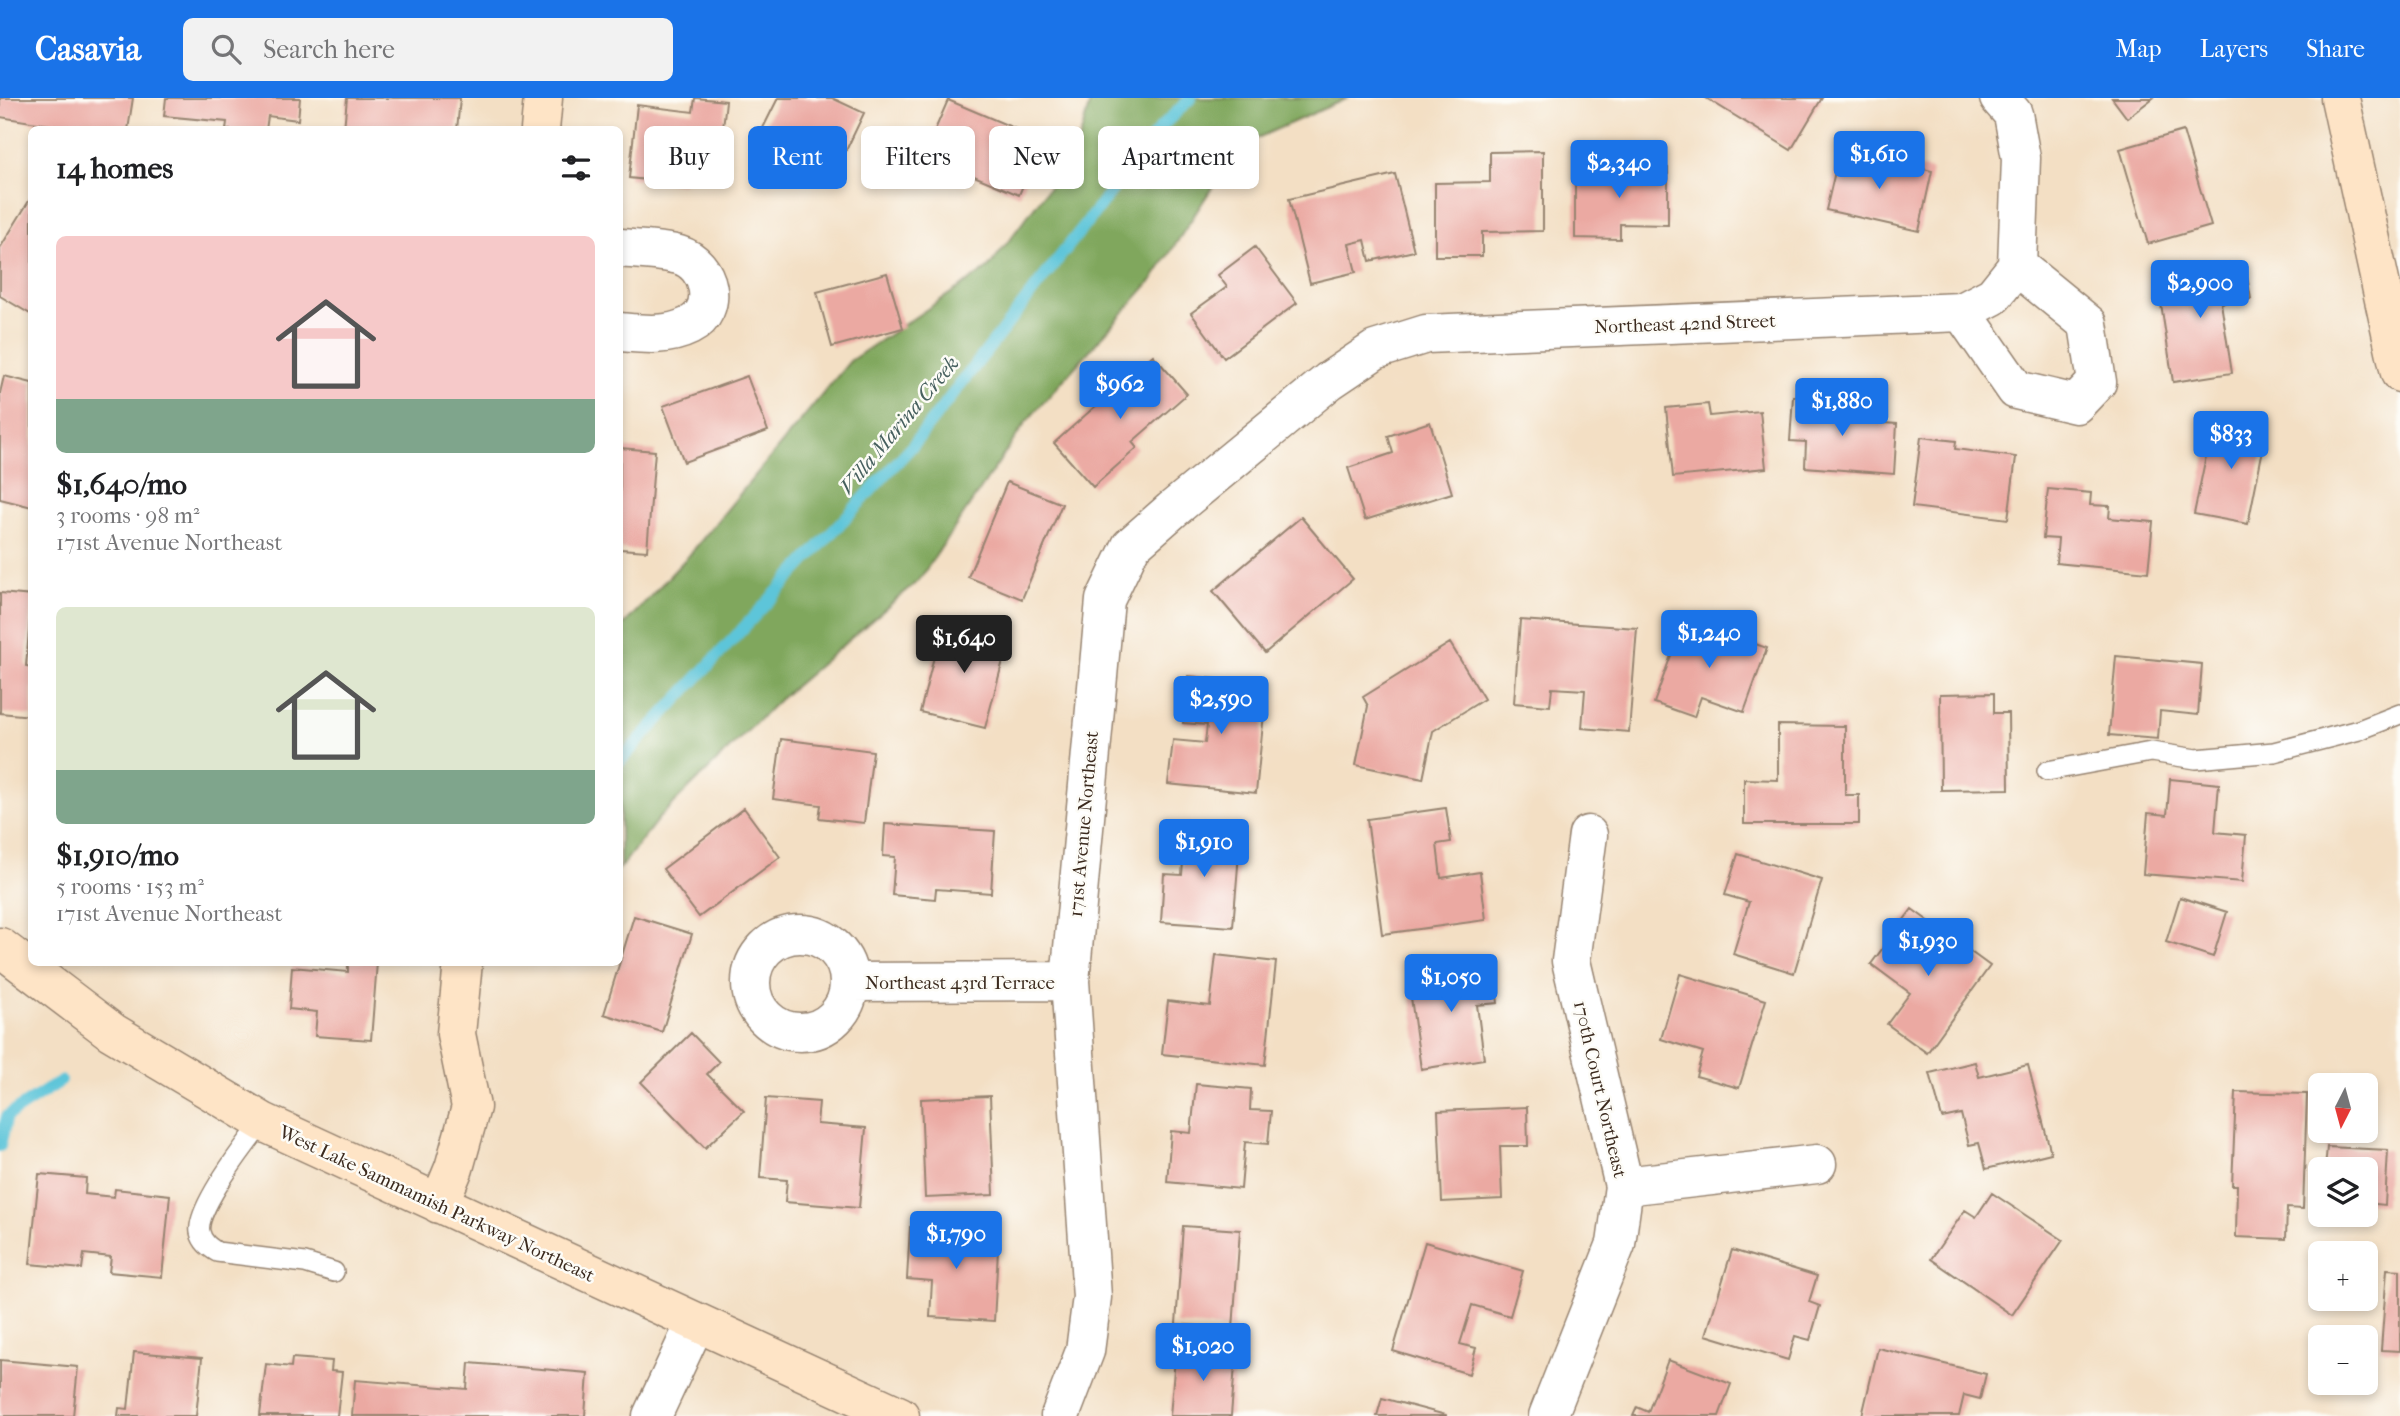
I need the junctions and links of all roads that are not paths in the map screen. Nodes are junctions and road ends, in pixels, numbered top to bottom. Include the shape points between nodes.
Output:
1 (543, 98) edge
2 (1999, 98) edge
3 (2340, 98) edge
4 (540, 126) edge
5 (623, 248) edge
6 (2017, 266) junction
7 (1977, 304) junction
8 (623, 332) edge
9 (1375, 350) joint
10 (2400, 373) edge
11 (2400, 714) edge
12 (2047, 771) dead end
13 (1588, 835) dead end
14 (0, 947) edge
15 (463, 966) edge
16 (1070, 981) junction
17 (850, 982) dead end
18 (263, 1122) junction
19 (1817, 1164) dead end
20 (1624, 1186) junction
21 (439, 1204) junction
22 (334, 1272) dead end
23 (695, 1324) junction
24 (652, 1416) edge
25 (900, 1416) edge
26 (1060, 1416) edge
27 (1548, 1416) edge

1 - 4 main road
2 - 6 street via 2013,114 2021,158
3 - 10 main road
5 - 8 street via 680,255 701,268 709,287 707,306 691,325 659,335
6 - 7 street
6 - 7 street via 2088,324 2097,382 2076,404 2015,390
7 - 9 street, Northeast 42nd Street via 1426,334
9 - 16 street, 171st Avenue Northeast via 1329,381 1130,546 1105,600
11 - 12 lane via 2274,752 2196,759 2151,752
13 - 20 street, 170th Court Northeast via 1571,961
14 - 18 main road, West Lake Sammamish Parkway Northeast via 112,1031
15 - 21 main road via 456,1034 471,1107
16 - 17 street, Northeast 43rd Terrace
16 - 26 street, 171st Avenue Northeast via 1091,1297 1084,1351
18 - 21 main road, West Lake Sammamish Parkway Northeast
18 - 22 lane via 224,1174 204,1212 199,1230 205,1245 217,1252 305,1263
19 - 20 street
20 - 27 street, 170th Court Northeast via 1616,1244
21 - 23 main road, West Lake Sammamish Parkway Northeast
23 - 24 street
23 - 25 main road, West Lake Sammamish Parkway Northeast

